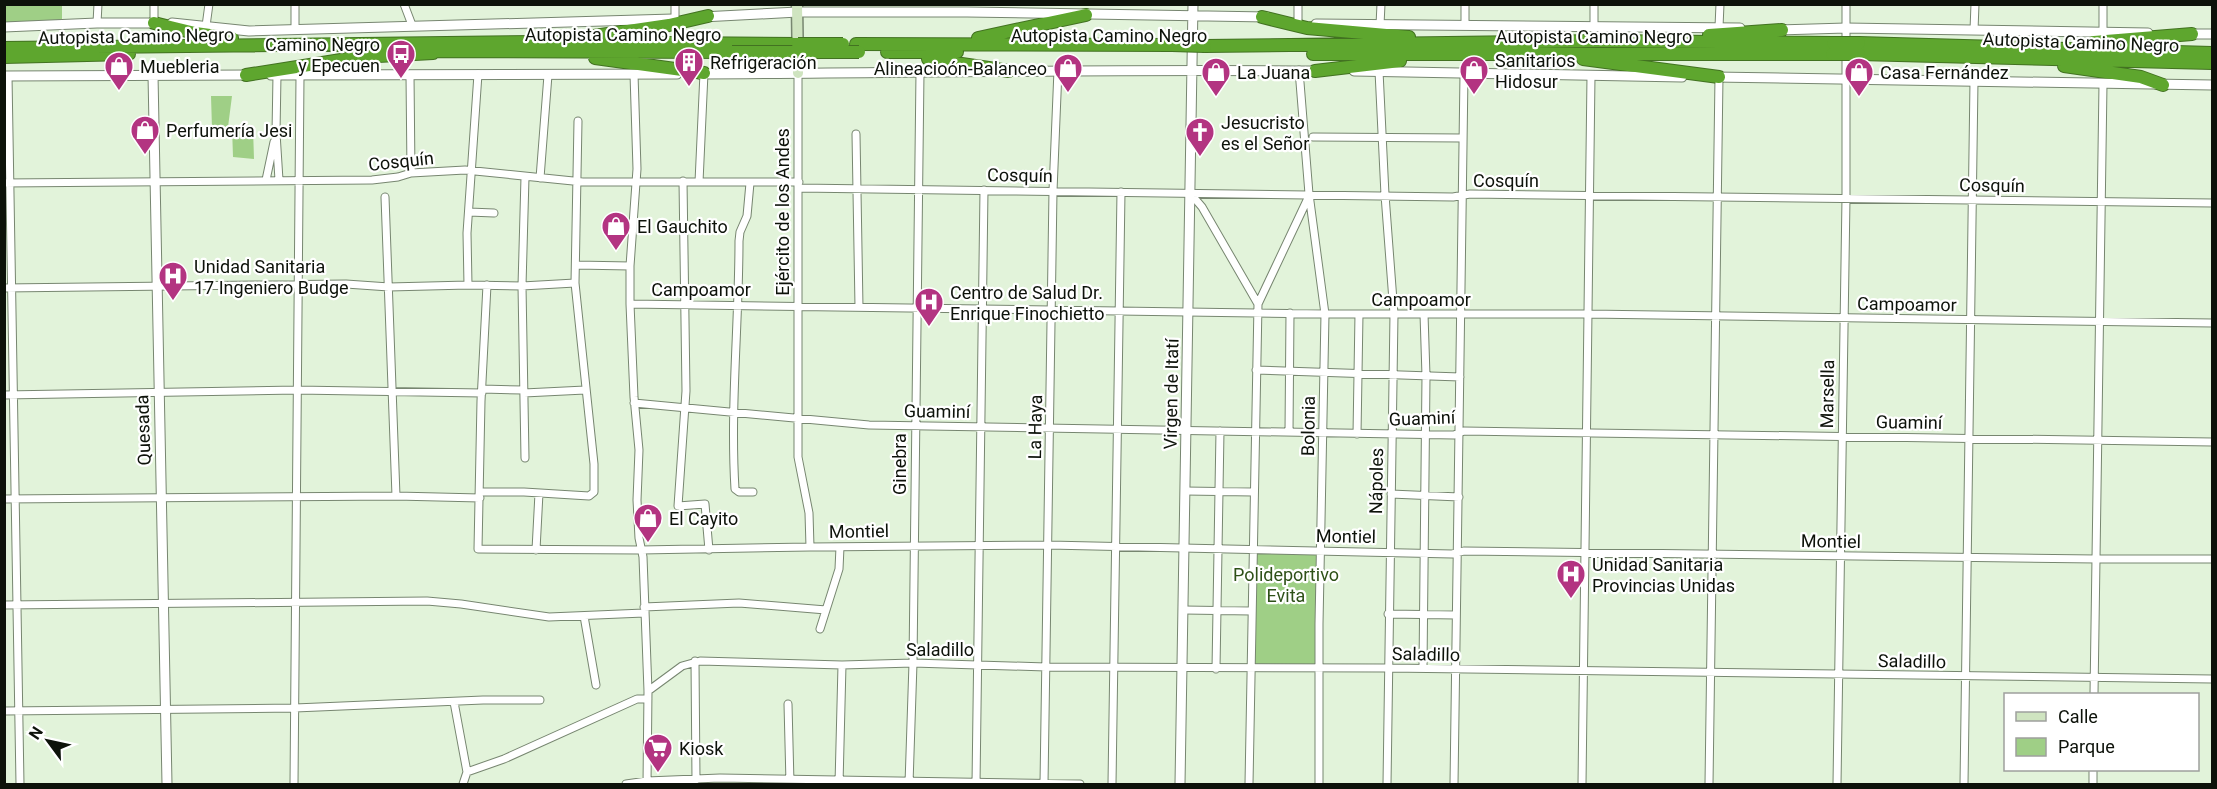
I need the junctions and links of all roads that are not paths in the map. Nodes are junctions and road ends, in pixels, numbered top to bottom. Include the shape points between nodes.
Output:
1 (98, 4) edge
2 (154, 4) edge
3 (210, 4) edge
4 (295, 4) edge
5 (404, 4) edge
6 (675, 4) edge
7 (1117, 4) edge
8 (1193, 4) edge
9 (1298, 4) edge
10 (1381, 4) edge
11 (1465, 4) edge
12 (1594, 4) edge
13 (1720, 4) edge
14 (1846, 4) edge
15 (1975, 4) edge
16 (2103, 4) edge
17 (798, 8) edge
18 (890, 8) edge
19 (967, 8) edge
20 (1037, 9) edge
21 (1086, 15) junction
22 (1117, 15) junction
23 (1193, 15) junction
24 (708, 16) junction
25 (1262, 17) junction
26 (675, 19) junction
27 (1298, 21) junction
28 (97, 23) junction
29 (154, 23) junction
30 (1465, 24) junction
31 (412, 25) junction
32 (1380, 25) junction
33 (1594, 25) junction
34 (206, 26) junction
35 (4, 27) edge
36 (1719, 27) junction
37 (1846, 28) junction
38 (295, 30) junction
39 (1782, 30) junction
40 (1974, 30) junction
41 (2103, 31) junction
42 (2192, 34) junction
43 (2212, 34) edge
44 (535, 42) junction
45 (1598, 42) junction
46 (302, 44) junction
47 (907, 44) junction
48 (1974, 45) junction
49 (4, 48) edge
50 (732, 48) junction
51 (1172, 49) junction
52 (1455, 49) junction
53 (1832, 49) junction
54 (1859, 49) junction
55 (861, 50) junction
56 (461, 51) junction
57 (510, 51) junction
58 (2212, 52) edge
59 (1550, 53) junction
60 (4, 57) edge
61 (2013, 58) junction
62 (2212, 63) edge
63 (1058, 70) junction
64 (1192, 70) junction
65 (1299, 70) junction
66 (1009, 71) junction
67 (1315, 71) junction
68 (1379, 71) junction
69 (920, 72) junction
70 (798, 73) junction
71 (478, 74) junction
72 (634, 74) junction
73 (704, 74) junction
74 (1464, 74) junction
75 (153, 75) junction
76 (246, 75) junction
77 (277, 75) junction
78 (410, 75) junction
79 (548, 75) junction
80 (6, 76) edge
81 (300, 76) junction
82 (1591, 76) junction
83 (1719, 77) junction
84 (1846, 79) junction
85 (1974, 81) junction
86 (2103, 84) junction
87 (2163, 85) junction
88 (2212, 85) edge
89 (578, 121) dead end
90 (276, 134) junction
91 (856, 134) dead end
92 (1313, 137) dead end
93 (1383, 137) junction
94 (1462, 138) junction
95 (472, 172) junction
96 (411, 173) junction
97 (525, 177) junction
98 (540, 178) junction
99 (266, 180) junction
100 (279, 180) junction
101 (299, 180) junction
102 (155, 181) junction
103 (576, 181) junction
104 (635, 181) junction
105 (684, 181) junction
106 (699, 182) junction
107 (7, 183) edge
108 (750, 183) junction
109 (799, 185) junction
110 (858, 190) junction
111 (918, 190) junction
112 (984, 190) junction
113 (1053, 191) junction
114 (1121, 192) junction
115 (1190, 193) junction
116 (1309, 194) junction
117 (1385, 195) junction
118 (1462, 195) junction
119 (1589, 195) junction
120 (385, 197) dead end
121 (1718, 198) junction
122 (1846, 198) junction
123 (1972, 200) junction
124 (2100, 202) junction
125 (2212, 203) edge
126 (469, 212) junction
127 (494, 213) dead end
128 (576, 265) junction
129 (630, 266) junction
130 (575, 283) junction
131 (299, 285) junction
132 (468, 285) junction
133 (488, 285) junction
134 (522, 286) junction
135 (158, 287) junction
136 (388, 287) junction
137 (8, 288) edge
138 (630, 304) junction
139 (739, 304) junction
140 (686, 305) junction
141 (799, 306) junction
142 (859, 307) junction
143 (916, 307) junction
144 (983, 308) junction
145 (1258, 308) junction
146 (1053, 309) junction
147 (1119, 310) junction
148 (1189, 311) junction
149 (1290, 313) junction
150 (1462, 313) junction
151 (1325, 314) junction
152 (1359, 314) junction
153 (1394, 314) junction
154 (1424, 314) junction
155 (1588, 314) junction
156 (1715, 316) junction
157 (1844, 318) junction
158 (1970, 320) junction
159 (2099, 321) junction
160 (2212, 323) edge
161 (1256, 370) junction
162 (1290, 372) junction
163 (1323, 373) junction
164 (1359, 375) junction
165 (1393, 375) junction
166 (1426, 376) junction
167 (1460, 377) junction
168 (297, 390) junction
169 (585, 390) junction
170 (482, 391) junction
171 (524, 391) junction
172 (159, 392) junction
173 (393, 392) junction
174 (4, 395) edge
175 (13, 395) junction
176 (634, 403) junction
177 (684, 410) junction
178 (734, 413) junction
179 (798, 418) junction
180 (914, 426) junction
181 (981, 427) junction
182 (1049, 428) junction
183 (1117, 429) junction
184 (1186, 431) junction
185 (1220, 431) junction
186 (1255, 431) junction
187 (1289, 432) junction
188 (1323, 433) junction
189 (1459, 433) junction
190 (1586, 433) junction
191 (1357, 434) junction
192 (1392, 434) junction
193 (1425, 434) junction
194 (1714, 434) junction
195 (1842, 436) junction
196 (1970, 438) junction
197 (2098, 440) junction
198 (2212, 441) edge
199 (525, 458) dead end
200 (1185, 490) junction
201 (1219, 491) junction
202 (753, 492) dead end
203 (1253, 492) junction
204 (539, 493) junction
205 (1391, 494) junction
206 (480, 495) junction
207 (1425, 495) junction
208 (396, 496) junction
209 (297, 497) junction
210 (1459, 497) junction
211 (4, 499) edge
212 (16, 499) junction
213 (162, 499) junction
214 (913, 545) junction
215 (979, 545) junction
216 (1049, 545) junction
217 (810, 547) junction
218 (840, 547) junction
219 (1115, 547) junction
220 (1184, 549) junction
221 (536, 550) junction
222 (641, 550) junction
223 (709, 550) junction
224 (1218, 550) junction
225 (1253, 550) junction
226 (1320, 551) junction
227 (1389, 552) junction
228 (1586, 552) junction
229 (1423, 553) junction
230 (1458, 553) junction
231 (1712, 554) junction
232 (1840, 556) junction
233 (1968, 558) junction
234 (2096, 559) junction
235 (2212, 559) edge
236 (164, 603) junction
237 (294, 603) junction
238 (4, 605) edge
239 (16, 606) junction
240 (644, 610) junction
241 (826, 610) junction
242 (1184, 610) junction
243 (1217, 611) junction
244 (1251, 611) junction
245 (1388, 614) junction
246 (1423, 614) junction
247 (1456, 615) junction
248 (584, 616) junction
249 (820, 629) dead end
250 (695, 661) junction
251 (912, 663) junction
252 (978, 664) junction
253 (842, 665) junction
254 (1046, 667) junction
255 (1114, 667) junction
256 (1319, 668) junction
257 (1388, 668) junction
258 (1423, 668) junction
259 (1182, 669) junction
260 (1216, 669) junction
261 (1250, 669) junction
262 (1456, 669) junction
263 (1582, 670) junction
264 (1710, 673) junction
265 (1838, 675) junction
266 (1966, 676) junction
267 (2094, 677) junction
268 (2212, 679) edge
269 (596, 685) dead end
270 (648, 691) junction
271 (2094, 693) edge
272 (648, 699) junction
273 (540, 700) dead end
274 (454, 702) junction
275 (788, 704) dead end
276 (295, 708) junction
277 (4, 711) edge
278 (19, 711) junction
279 (166, 711) junction
280 (467, 772) junction
281 (696, 780) junction
282 (720, 782) edge
283 (790, 782) edge
284 (839, 782) edge
285 (647, 783) edge
286 (909, 783) edge
287 (20, 784) edge
288 (167, 784) edge
289 (294, 784) edge
290 (463, 784) edge
291 (626, 784) edge
292 (976, 784) edge
293 (1044, 784) edge
294 (1080, 784) edge
295 (1112, 784) edge
296 (1180, 784) edge
297 (1249, 784) edge
298 (1319, 784) edge
299 (1387, 784) edge
300 (1454, 784) edge
301 (1582, 784) edge
302 (1709, 784) edge
303 (1837, 784) edge
304 (1964, 784) edge

1 - 28 street
2 - 29 street
3 - 34 street
4 - 38 street
5 - 31 street
6 - 26 street
7 - 22 street
8 - 23 street, Virgen de Itatí
9 - 27 street
10 - 32 street
11 - 30 street
12 - 33 street
13 - 36 street
14 - 37 street, Marsella
15 - 40 street
16 - 41 street
17 - 18 street
17 - 24 street
17 - 70 main road, Ejército de los Andes
18 - 19 street
19 - 20 street
20 - 21 street
21 - 22 street
21 - 47 highway via 999,35
22 - 23 street
23 - 25 street
23 - 64 street, Virgen de Itatí
24 - 26 street
24 - 44 highway via 619,33
25 - 27 street
25 - 52 highway via 1306,28
26 - 31 street
27 - 32 street
28 - 29 street
28 - 35 street
29 - 34 street
29 - 46 highway via 220,37
30 - 32 street
30 - 33 street
31 - 38 street
33 - 36 street
34 - 38 street via 249,31
36 - 39 street
37 - 39 street
37 - 40 street
37 - 84 street, Marsella
39 - 45 highway
40 - 41 street
41 - 42 street
42 - 43 street
42 - 48 highway via 2071,44
44 - 46 highway, Autopista Camino Negro
44 - 50 highway, Autopista Camino Negro
45 - 52 highway, Autopista Camino Negro
45 - 53 highway, Autopista Camino Negro
46 - 49 highway, Autopista Camino Negro
47 - 51 highway, Autopista Camino Negro
47 - 55 highway, Autopista Camino Negro
48 - 54 highway, Autopista Camino Negro
48 - 58 highway, Autopista Camino Negro
50 - 55 highway, Autopista Camino Negro, bridge
50 - 57 highway, Autopista Camino Negro
51 - 52 highway, Autopista Camino Negro, bridge
51 - 55 highway, Autopista Camino Negro
52 - 59 highway, Autopista Camino Negro
52 - 67 highway
53 - 54 highway, Autopista Camino Negro, bridge
53 - 59 highway, Autopista Camino Negro
54 - 61 highway, Autopista Camino Negro
55 - 66 highway
56 - 57 highway, Autopista Camino Negro
56 - 60 highway, Autopista Camino Negro
56 - 76 highway via 360,57
57 - 73 highway via 603,59
59 - 83 highway
61 - 62 highway, Autopista Camino Negro
61 - 87 highway via 2140,77
63 - 64 street
63 - 66 street
63 - 113 street, La Haya
64 - 65 street
64 - 115 street, Virgen de Itatí
65 - 67 street
65 - 116 street, Bolonia
66 - 69 street
67 - 68 street
68 - 74 street
68 - 93 street, Nápoles
69 - 70 street
69 - 111 street, Ginebra
70 - 73 street
70 - 109 street, Ejército de los Andes
71 - 78 street
71 - 79 street
71 - 95 street
72 - 73 street
72 - 79 street
72 - 104 street
73 - 106 street
74 - 82 street
74 - 94 street
75 - 76 street
75 - 80 street
75 - 102 street, Quesada
76 - 77 street
77 - 81 street
77 - 90 street
78 - 81 street
78 - 96 street
79 - 98 street
80 - 107 street
81 - 101 street
82 - 83 street
82 - 119 street
83 - 84 street
83 - 121 street
84 - 85 street
84 - 122 street, Marsella
85 - 86 street
85 - 123 street
86 - 87 street
86 - 124 street
87 - 88 street
89 - 103 street
90 - 99 street
90 - 100 street
91 - 110 street
92 - 93 street
93 - 94 street
93 - 117 street, Nápoles
94 - 118 street
95 - 96 street, Cosquín
95 - 97 street, Cosquín
95 - 126 street
96 - 101 street, Cosquín via 372,180
97 - 98 street, Cosquín
97 - 134 street
98 - 103 street, Cosquín
99 - 100 street, Cosquín
99 - 102 street, Cosquín
100 - 101 street, Cosquín
101 - 131 street
102 - 107 street, Cosquín
102 - 135 street, Quesada
103 - 104 street, Cosquín
103 - 128 street
104 - 105 street, Cosquín
104 - 129 street
105 - 106 street, Cosquín
105 - 140 street
106 - 108 street, Cosquín
107 - 137 street
108 - 109 street, Cosquín
108 - 139 street via 747,216 739,241
109 - 110 street, Cosquín
109 - 141 street, Ejército de los Andes
110 - 111 street, Cosquín
110 - 142 street
111 - 112 street, Cosquín
111 - 143 street, Ginebra
112 - 113 street, Cosquín
112 - 144 street
113 - 114 street, Cosquín
113 - 146 street, La Haya
114 - 115 street, Cosquín
114 - 147 street
115 - 116 street, Cosquín
115 - 145 street via 1202,207
115 - 148 street, Virgen de Itatí
116 - 117 street, Cosquín
116 - 145 street
116 - 151 street, Bolonia
117 - 118 street, Cosquín
117 - 153 street, Nápoles
118 - 119 street, Cosquín
118 - 150 street
119 - 121 street, Cosquín
119 - 155 street
120 - 136 street
121 - 122 street, Cosquín
121 - 156 street
122 - 123 street, Cosquín
122 - 157 street, Marsella
123 - 124 street, Cosquín
123 - 158 street
124 - 125 street, Cosquín
124 - 159 street
126 - 127 street
126 - 132 street
128 - 129 street, Campoamor
128 - 130 street
129 - 138 street
130 - 134 street
130 - 169 street
131 - 135 street
131 - 136 street
131 - 168 street
132 - 133 street
132 - 136 street
133 - 134 street
133 - 170 street
134 - 171 street
135 - 137 street
135 - 172 street, Quesada
136 - 173 street
137 - 175 street
138 - 140 street, Campoamor
138 - 176 street
139 - 140 street, Campoamor
139 - 141 street, Campoamor
139 - 178 street
140 - 177 street
141 - 142 street, Campoamor
141 - 179 street, Ejército de los Andes
142 - 143 street, Campoamor
143 - 144 street, Campoamor
143 - 180 street, Ginebra
144 - 146 street, Campoamor
144 - 181 street
145 - 148 street, Campoamor
145 - 149 street, Campoamor
145 - 161 street
146 - 147 street, Campoamor
146 - 182 street, La Haya
147 - 148 street, Campoamor
147 - 183 street
148 - 184 street, Virgen de Itatí
149 - 151 street, Campoamor
149 - 162 street
150 - 154 street, Campoamor
150 - 155 street, Campoamor
150 - 167 street
151 - 152 street, Campoamor
151 - 163 street, Bolonia
152 - 153 street, Campoamor
152 - 164 street
153 - 154 street, Campoamor
153 - 165 street, Nápoles
154 - 166 street
155 - 156 street, Campoamor
155 - 190 street
156 - 157 street, Campoamor
156 - 194 street
157 - 158 street, Campoamor
157 - 195 street, Marsella
158 - 159 street, Campoamor
158 - 196 street
159 - 160 street, Campoamor
159 - 197 street
161 - 162 street
161 - 186 street
162 - 163 street
162 - 187 street
163 - 164 street
163 - 188 street, Bolonia
164 - 165 street
164 - 191 street
165 - 166 street
165 - 192 street, Nápoles
166 - 167 street
166 - 193 street
167 - 189 street
168 - 172 street
168 - 173 street
168 - 209 street
169 - 171 street
169 - 204 street via 594,492 589,496
170 - 171 street
170 - 173 street
170 - 206 street
171 - 199 street
172 - 175 street
172 - 213 street, Quesada
173 - 208 street
174 - 175 street
175 - 212 street
176 - 177 street, Guaminí
176 - 222 street
177 - 178 street, Guaminí
177 - 223 street via 678,506 705,504
178 - 179 street, Guaminí
178 - 202 street via 735,489
179 - 180 street, Guaminí
179 - 217 street, Ejército de los Andes via 798,466 809,513
180 - 181 street, Guaminí
180 - 214 street, Ginebra
181 - 182 street, Guaminí
181 - 215 street
182 - 183 street, Guaminí
182 - 216 street, La Haya
183 - 184 street, Guaminí
183 - 219 street
184 - 185 street, Guaminí
184 - 200 street, Virgen de Itatí
185 - 186 street, Guaminí
185 - 201 street
186 - 187 street, Guaminí
186 - 203 street
187 - 188 street, Guaminí
188 - 191 street, Guaminí
188 - 226 street, Bolonia
189 - 190 street, Guaminí
189 - 193 street, Guaminí
189 - 210 street
190 - 194 street, Guaminí
190 - 228 street
191 - 192 street, Guaminí
192 - 193 street, Guaminí
192 - 205 street, Nápoles
193 - 207 street
194 - 195 street, Guaminí
194 - 231 street
195 - 196 street, Guaminí
195 - 232 street, Marsella
196 - 197 street, Guaminí
196 - 233 street
197 - 198 street, Guaminí
197 - 234 street
200 - 201 street
200 - 220 street, Virgen de Itatí
201 - 203 street
201 - 224 street
203 - 225 street
204 - 206 street
204 - 221 street
205 - 207 street
205 - 227 street, Nápoles
206 - 208 street
206 - 221 street, Montiel via 478,549
207 - 210 street
207 - 229 street
208 - 209 street
209 - 213 street
209 - 237 street
210 - 230 street
211 - 212 street
212 - 213 street
212 - 239 street
213 - 236 street, Quesada
214 - 215 street, Montiel
214 - 218 street, Montiel
214 - 251 street, Ginebra
215 - 216 street, Montiel
215 - 252 street
216 - 219 street, Montiel
216 - 254 street, La Haya
217 - 218 street, Montiel
217 - 223 street, Montiel
218 - 241 street via 839,569
219 - 220 street, Montiel
219 - 255 street
220 - 224 street, Montiel
220 - 242 street, Virgen de Itatí
221 - 222 street, Montiel
222 - 223 street, Montiel
222 - 240 street
224 - 225 street, Montiel
224 - 243 street
225 - 226 street, Montiel
225 - 244 street
226 - 227 street, Montiel
226 - 256 street, Bolonia
227 - 229 street, Montiel
227 - 245 street, Nápoles
228 - 230 street, Montiel
228 - 231 street, Montiel
228 - 263 street
229 - 230 street, Montiel
229 - 246 street
230 - 247 street
231 - 232 street, Montiel
231 - 264 street
232 - 233 street, Montiel
232 - 265 street, Marsella
233 - 234 street, Montiel
233 - 266 street
234 - 235 street, Montiel
234 - 267 street
236 - 237 street
236 - 239 street
236 - 279 street, Quesada
237 - 248 street via 439,602 549,617
237 - 276 street
238 - 239 street
239 - 278 street
240 - 241 street via 739,603
240 - 248 street
240 - 270 street
241 - 249 street
242 - 243 street
242 - 259 street, Virgen de Itatí
243 - 244 street
243 - 260 street
244 - 261 street
245 - 246 street
245 - 257 street, Nápoles
246 - 247 street
246 - 258 street
247 - 262 street
248 - 269 street
250 - 253 street, Saladillo
250 - 270 street
250 - 281 street
251 - 252 street, Saladillo
251 - 253 street, Saladillo
251 - 286 street, Ginebra
252 - 254 street, Saladillo
252 - 292 street
253 - 284 street
254 - 255 street, Saladillo
254 - 293 street, La Haya
255 - 259 street, Saladillo
255 - 295 street
256 - 257 street, Saladillo
256 - 261 street, Saladillo
256 - 298 street, Bolonia
257 - 258 street, Saladillo
257 - 299 street, Nápoles
258 - 262 street, Saladillo
259 - 260 street, Saladillo
259 - 296 street, Virgen de Itatí
260 - 261 street, Saladillo
261 - 297 street
262 - 263 street, Saladillo
262 - 300 street
263 - 264 street, Saladillo
263 - 301 street
264 - 265 street, Saladillo
264 - 302 street
265 - 266 street, Saladillo
265 - 303 street, Marsella
266 - 267 street, Saladillo
266 - 304 street
267 - 268 street, Saladillo
267 - 271 street
270 - 272 street
272 - 280 street via 637,699
272 - 285 street
273 - 274 street
274 - 276 street
274 - 280 street
275 - 283 street
276 - 279 street
276 - 289 street
277 - 278 street
278 - 279 street
278 - 287 street
279 - 288 street, Quesada
280 - 290 street
281 - 282 street
281 - 285 street
282 - 283 street
283 - 284 street
284 - 286 street
285 - 291 street
286 - 292 street
292 - 293 street
293 - 294 street

